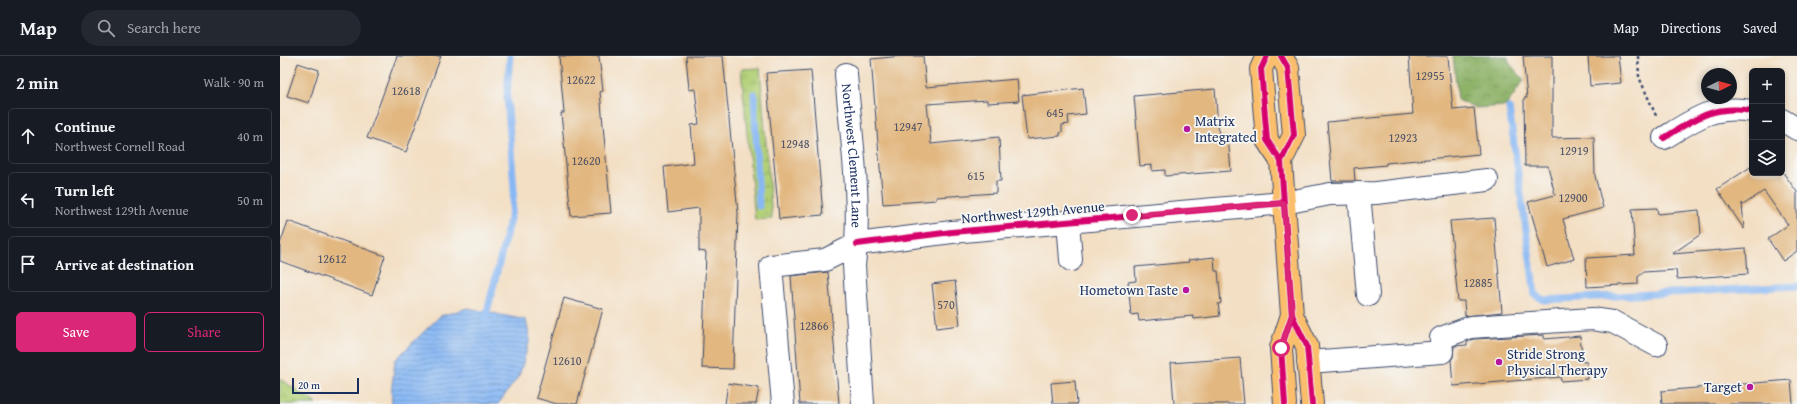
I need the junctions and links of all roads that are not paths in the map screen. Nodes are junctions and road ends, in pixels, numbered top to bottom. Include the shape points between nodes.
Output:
1 (1267, 56) edge
2 (1281, 56) edge
3 (846, 74) dead end
4 (1749, 111) edge
5 (1785, 122) edge
6 (1797, 129) edge
7 (1664, 138) road end
8 (1281, 161) junction
9 (1487, 180) dead end
10 (1359, 193) junction
11 (1284, 203) junction
12 (1068, 221) junction
13 (857, 244) junction
14 (1071, 260) dead end
15 (1368, 295) dead end
16 (1292, 315) junction
17 (1656, 345) dead end
18 (1308, 362) junction
19 (783, 404) edge
20 (863, 404) edge
21 (1285, 404) edge
22 (1312, 404) edge

1 - 8 main road via 1261,69 1267,140
2 - 8 main road via 1288,68 1294,135
3 - 13 street, Northwest Clement Lane via 857,213
4 - 7 street via 1725,110 1700,115
5 - 6 street
8 - 11 main road
9 - 10 street, Northwest 129th Avenue
10 - 11 street, Northwest 129th Avenue via 1330,194
10 - 15 street
11 - 12 street, Northwest 129th Avenue
11 - 16 main road
12 - 13 street, Northwest 129th Avenue
12 - 14 street
13 - 19 street, Northwest 129th Avenue via 825,260 771,266
13 - 20 street, Northwest Clement Lane via 854,265
16 - 18 main road via 1307,346
16 - 21 main road via 1281,348
17 - 18 street via 1613,322 1592,318 1471,327 1441,338 1442,352
18 - 22 main road

